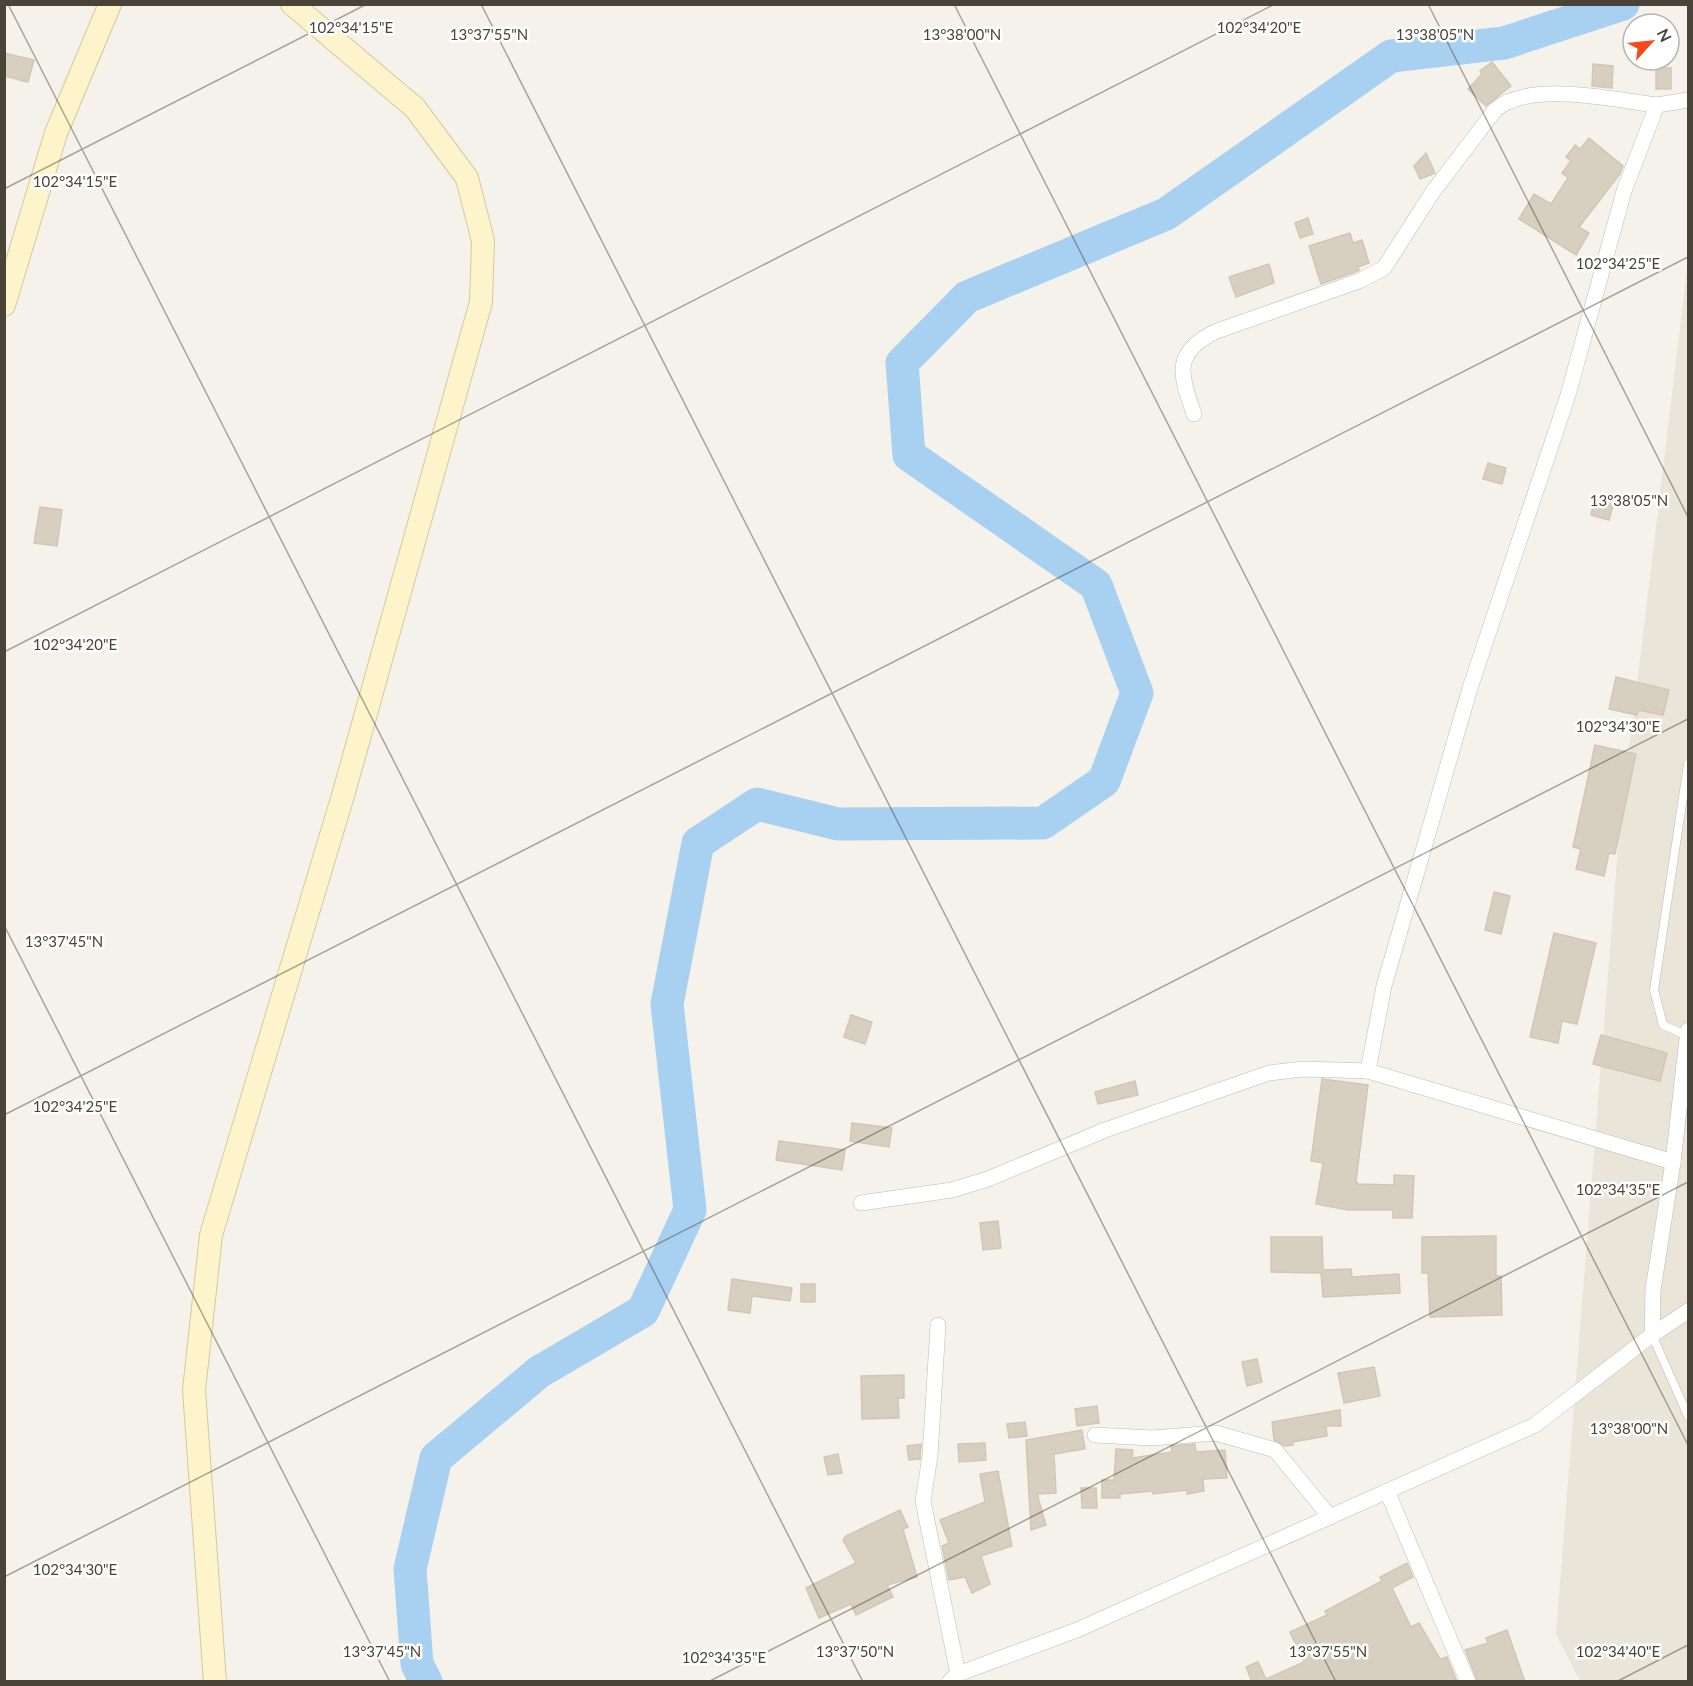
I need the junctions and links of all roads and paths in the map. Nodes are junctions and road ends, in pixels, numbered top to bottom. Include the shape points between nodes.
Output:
1 (110, 4) edge
2 (292, 4) edge
3 (1689, 100) edge
4 (1657, 105) junction
5 (4, 305) edge
6 (1194, 414) dead end
7 (1689, 764) edge
8 (1688, 1033) edge
9 (1368, 1071) junction
10 (1673, 1162) junction
11 (861, 1203) dead end
12 (1689, 1311) edge
13 (938, 1325) dead end
14 (1652, 1335) junction
15 (1689, 1416) edge
16 (1095, 1435) dead end
17 (1387, 1491) junction
18 (1330, 1517) junction
19 (953, 1678) edge
20 (215, 1682) edge
21 (1468, 1682) edge

1 - 5 main road via 56,133
2 - 20 main road via 415,108 467,178 483,241 482,302 344,792 211,1234 194,1390
3 - 4 street
4 - 6 street via 1547,94 1505,101 1432,193 1384,268 1359,281 1200,339 1188,351 1182,363
4 - 9 street via 1624,191 1568,395 1470,688 1384,986
7 - 8 lane via 1654,990 1663,1025
8 - 10 street
9 - 10 street
9 - 11 street via 1304,1069 1269,1073 1105,1130 988,1179 952,1190
10 - 14 street via 1653,1290
12 - 14 street
13 - 19 street via 930,1456 923,1501
14 - 15 lane
14 - 17 street via 1535,1425
16 - 18 street via 1152,1438 1216,1433 1275,1450
17 - 18 street
17 - 21 street
18 - 19 street via 1077,1630

